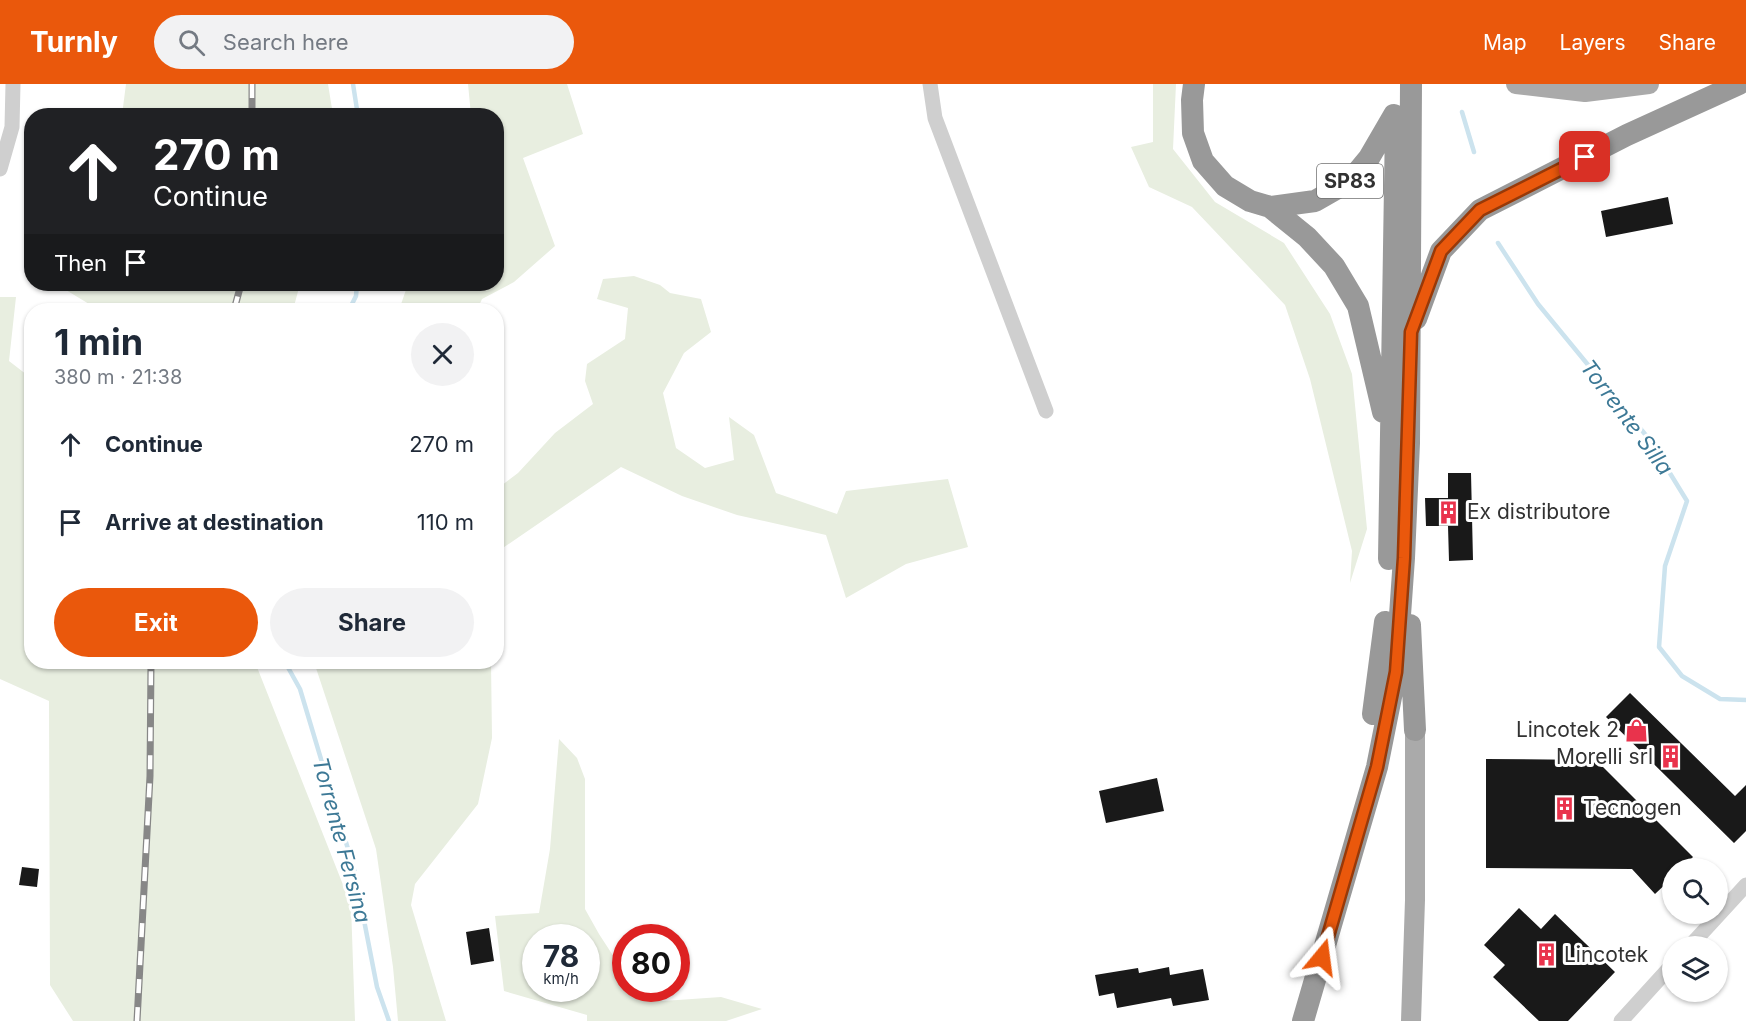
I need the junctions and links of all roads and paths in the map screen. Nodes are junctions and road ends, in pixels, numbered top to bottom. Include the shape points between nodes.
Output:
1 (13, 84) edge
2 (930, 84) edge
3 (1194, 84) edge
4 (1396, 84) edge
5 (1412, 84) edge
6 (1516, 84) edge
7 (1649, 84) edge
8 (1739, 84) edge
9 (1396, 111) junction
10 (0, 169) edge
11 (1270, 207) junction
12 (1411, 332) junction
13 (1046, 411) dead end
14 (1392, 452) junction
15 (1404, 558) junction
16 (1415, 730) joint
17 (1746, 885) edge
18 (1699, 936) edge
19 (1662, 976) edge
20 (1290, 1021) edge
21 (1303, 1021) edge
22 (1411, 1021) edge
23 (1621, 1021) edge

1 - 10 street via 12,127
2 - 13 street via 935,118
3 - 11 highway, SP83 via 1193,133 1203,161 1225,186 1250,201
4 - 9 highway
5 - 12 highway
6 - 7 main road via 1585,92
8 - 12 highway via 1627,135 1480,210 1441,251
9 - 11 highway, SP83 via 1369,158 1350,181 1315,201
9 - 14 highway
11 - 14 highway via 1307,237 1334,266 1358,306
12 - 15 highway
14 - 20 highway via 1386,611 1373,712 1364,759
15 - 16 highway via 1413,650
15 - 21 highway via 1396,672 1377,767
16 - 22 main road
17 - 18 street
19 - 23 street

